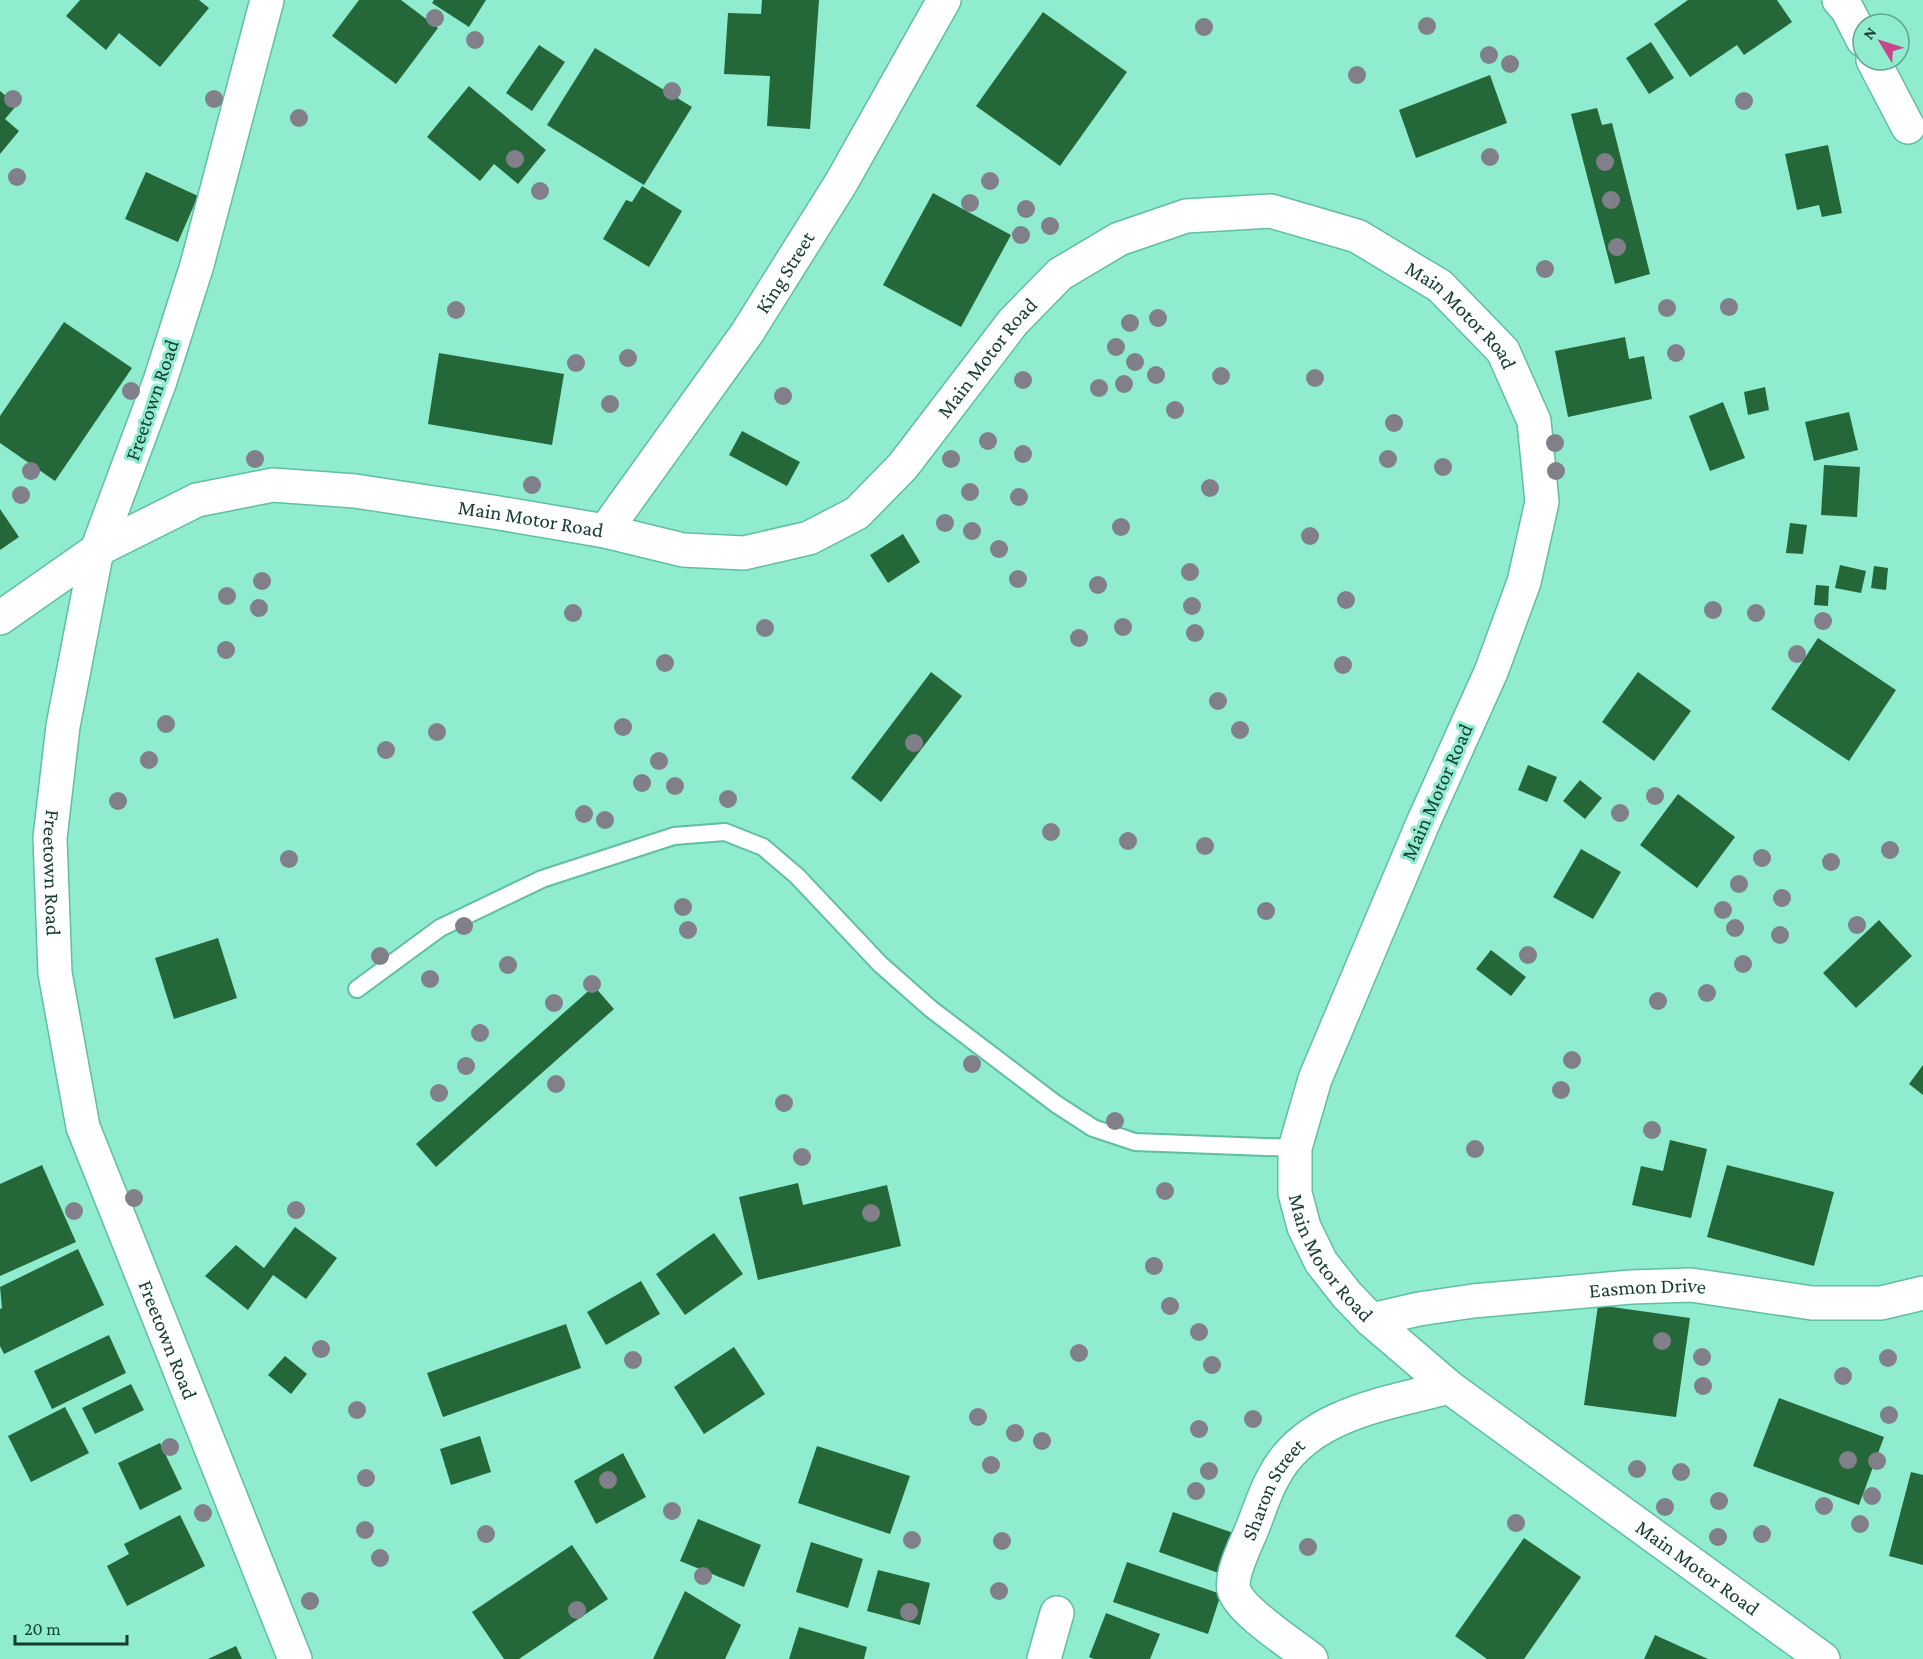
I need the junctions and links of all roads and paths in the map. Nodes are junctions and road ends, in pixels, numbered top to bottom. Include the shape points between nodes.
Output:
1 (267, 0) edge
2 (944, 0) edge
3 (1839, 0) edge
4 (1851, 17) edge
5 (1879, 72) edge
6 (1908, 127) dead end
7 (605, 531) junction
8 (97, 550) junction
9 (0, 618) edge
10 (357, 989) dead end
11 (1295, 1148) junction
12 (1923, 1293) edge
13 (1371, 1320) junction
14 (1449, 1387) junction
15 (1057, 1613) dead end
16 (295, 1659) edge
17 (1044, 1659) edge
18 (1311, 1659) edge
19 (1823, 1659) edge

1 - 8 main road, Freetown Road via 197,265 160,381
2 - 7 main road, King Street via 841,183 747,333
3 - 4 main road
5 - 6 main road
7 - 8 main road, Main Motor Road via 355,491 273,485 197,500
7 - 11 main road, Main Motor Road via 683,550 744,553 809,538 857,513 903,466 1013,322 1060,273 1119,239 1186,216 1271,212 1357,236 1440,286 1503,351 1534,421 1542,502 1524,582 1491,672 1315,1079
8 - 9 main road, Main Motor Road
8 - 16 main road, Freetown Road via 63,726 50,838 57,984 84,1127
10 - 11 lane via 440,928 542,879 674,836 725,832 763,848 797,876 880,964 931,1010 1093,1128 1135,1142
11 - 13 main road, Main Motor Road via 1295,1193 1304,1227 1321,1262
12 - 13 main road, Easmon Drive via 1881,1303 1812,1303 1691,1286 1631,1287 1473,1301
13 - 14 main road, Main Motor Road
14 - 18 main road, Sharon Street via 1349,1415 1318,1429 1296,1446 1273,1477 1238,1565 1234,1588 1242,1605
14 - 19 main road, Main Motor Road
15 - 17 main road

